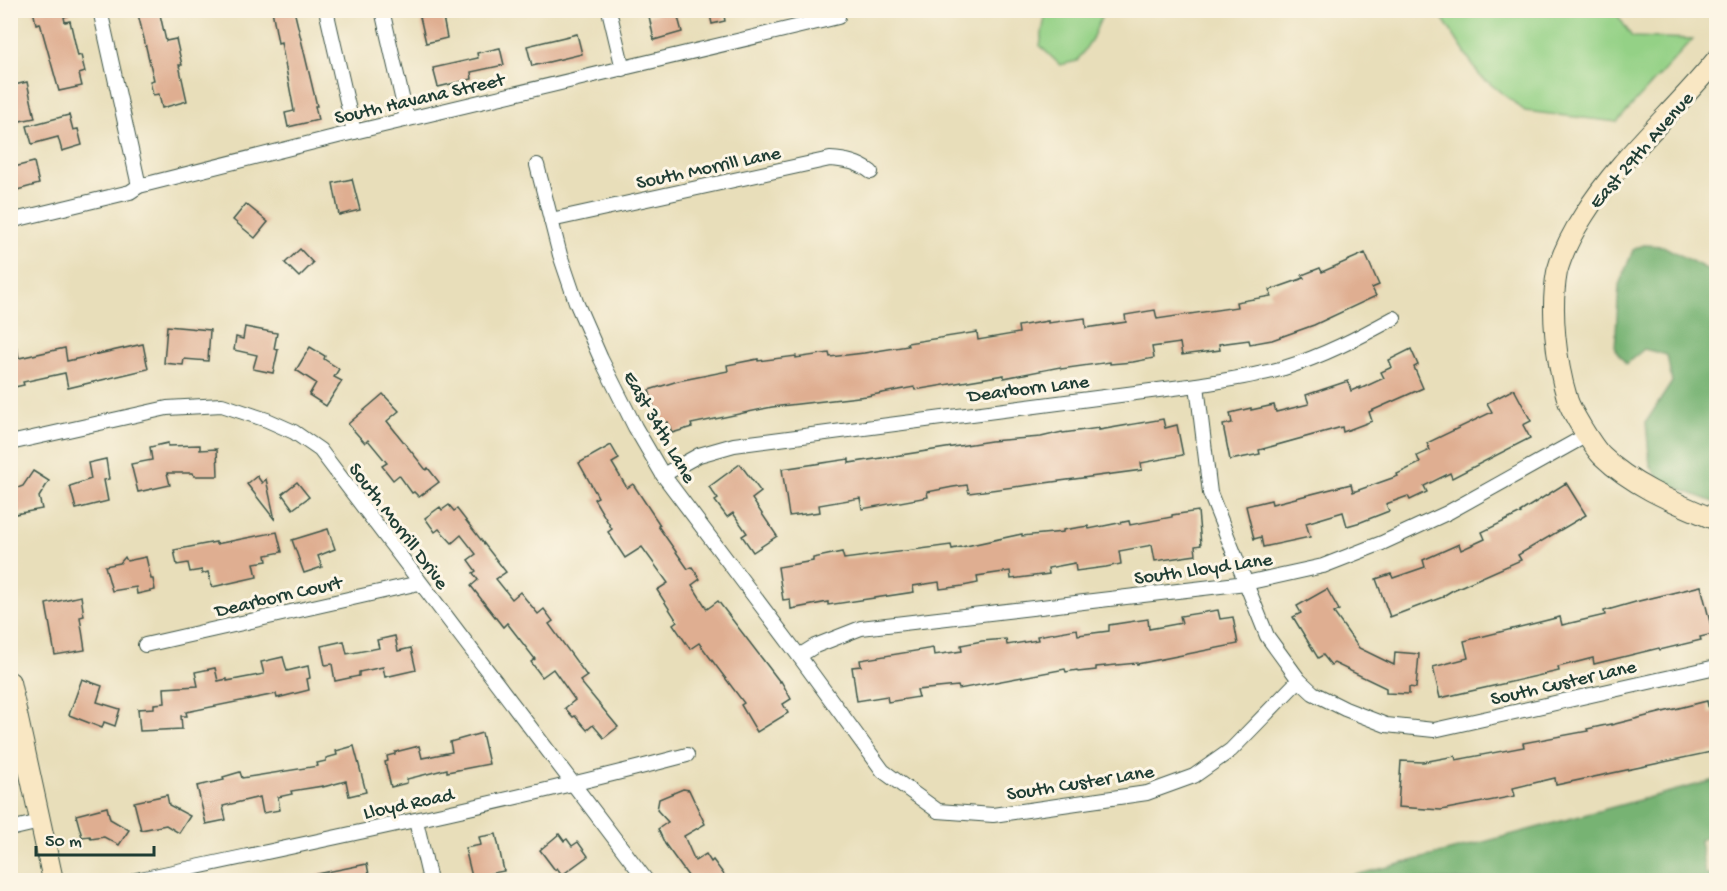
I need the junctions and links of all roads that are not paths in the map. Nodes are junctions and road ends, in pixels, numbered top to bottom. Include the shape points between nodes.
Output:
1 (100, 10) edge
2 (326, 10) edge
3 (382, 10) edge
4 (609, 10) edge
5 (837, 14) edge
6 (1716, 60) edge
7 (623, 69) junction
8 (407, 119) junction
9 (354, 132) junction
10 (537, 165) dead end
11 (871, 172) dead end
12 (139, 186) junction
13 (551, 220) junction
14 (10, 221) edge
15 (1394, 318) dead end
16 (1197, 385) junction
17 (1587, 435) junction
18 (10, 443) edge
19 (663, 475) junction
20 (1716, 520) edge
21 (419, 583) junction
22 (1246, 584) junction
23 (145, 645) dead end
24 (799, 656) junction
25 (1716, 667) edge
26 (1299, 680) junction
27 (10, 682) edge
28 (834, 704) joint
29 (687, 755) dead end
30 (575, 784) junction
31 (416, 821) junction
32 (40, 822) junction
33 (10, 829) edge
34 (190, 875) edge
35 (53, 880) edge
36 (136, 880) edge
37 (430, 880) edge
38 (646, 880) edge

1 - 12 street
2 - 9 street
3 - 8 street
4 - 7 street
5 - 7 street, South Havana Street
6 - 17 street, East 29th Avenue via 1607,182 1570,239 1557,272 1555,327 1567,401
7 - 8 street, South Havana Street
8 - 9 street, South Havana Street
9 - 12 street, South Havana Street
10 - 13 street, East 34th Lane
11 - 13 street, South Morrill Lane via 861,165 830,159
12 - 14 street, South Havana Street via 130,192
13 - 19 street, East 34th Lane via 576,302 601,359
15 - 16 street, Dearborn Lane via 1352,341 1283,368
16 - 19 street, Dearborn Lane via 734,445 699,455
16 - 22 street via 1210,493
17 - 20 street, East 29th Avenue via 1601,455 1655,494
17 - 22 street, South Lloyd Lane via 1447,513 1382,543 1323,566
18 - 21 street, South Morrill Drive via 167,408 222,405 267,420 320,450
19 - 24 street, East 34th Lane
21 - 23 street, Dearborn Court
21 - 30 street, South Morrill Drive
22 - 24 street, South Lloyd Lane via 861,628
22 - 26 street via 1267,636
24 - 28 street, East 34th Lane
25 - 26 street, South Custer Lane via 1434,730 1386,725 1314,693
26 - 28 street, South Custer Lane via 1231,750 1194,777 1147,793 993,814 938,811 883,771
27 - 32 street
29 - 30 street, Lloyd Road
30 - 31 street, Lloyd Road
30 - 38 street, South Morrill Drive
31 - 34 street, Lloyd Road
31 - 37 street
32 - 33 street
32 - 35 street
34 - 36 street, Lloyd Road

